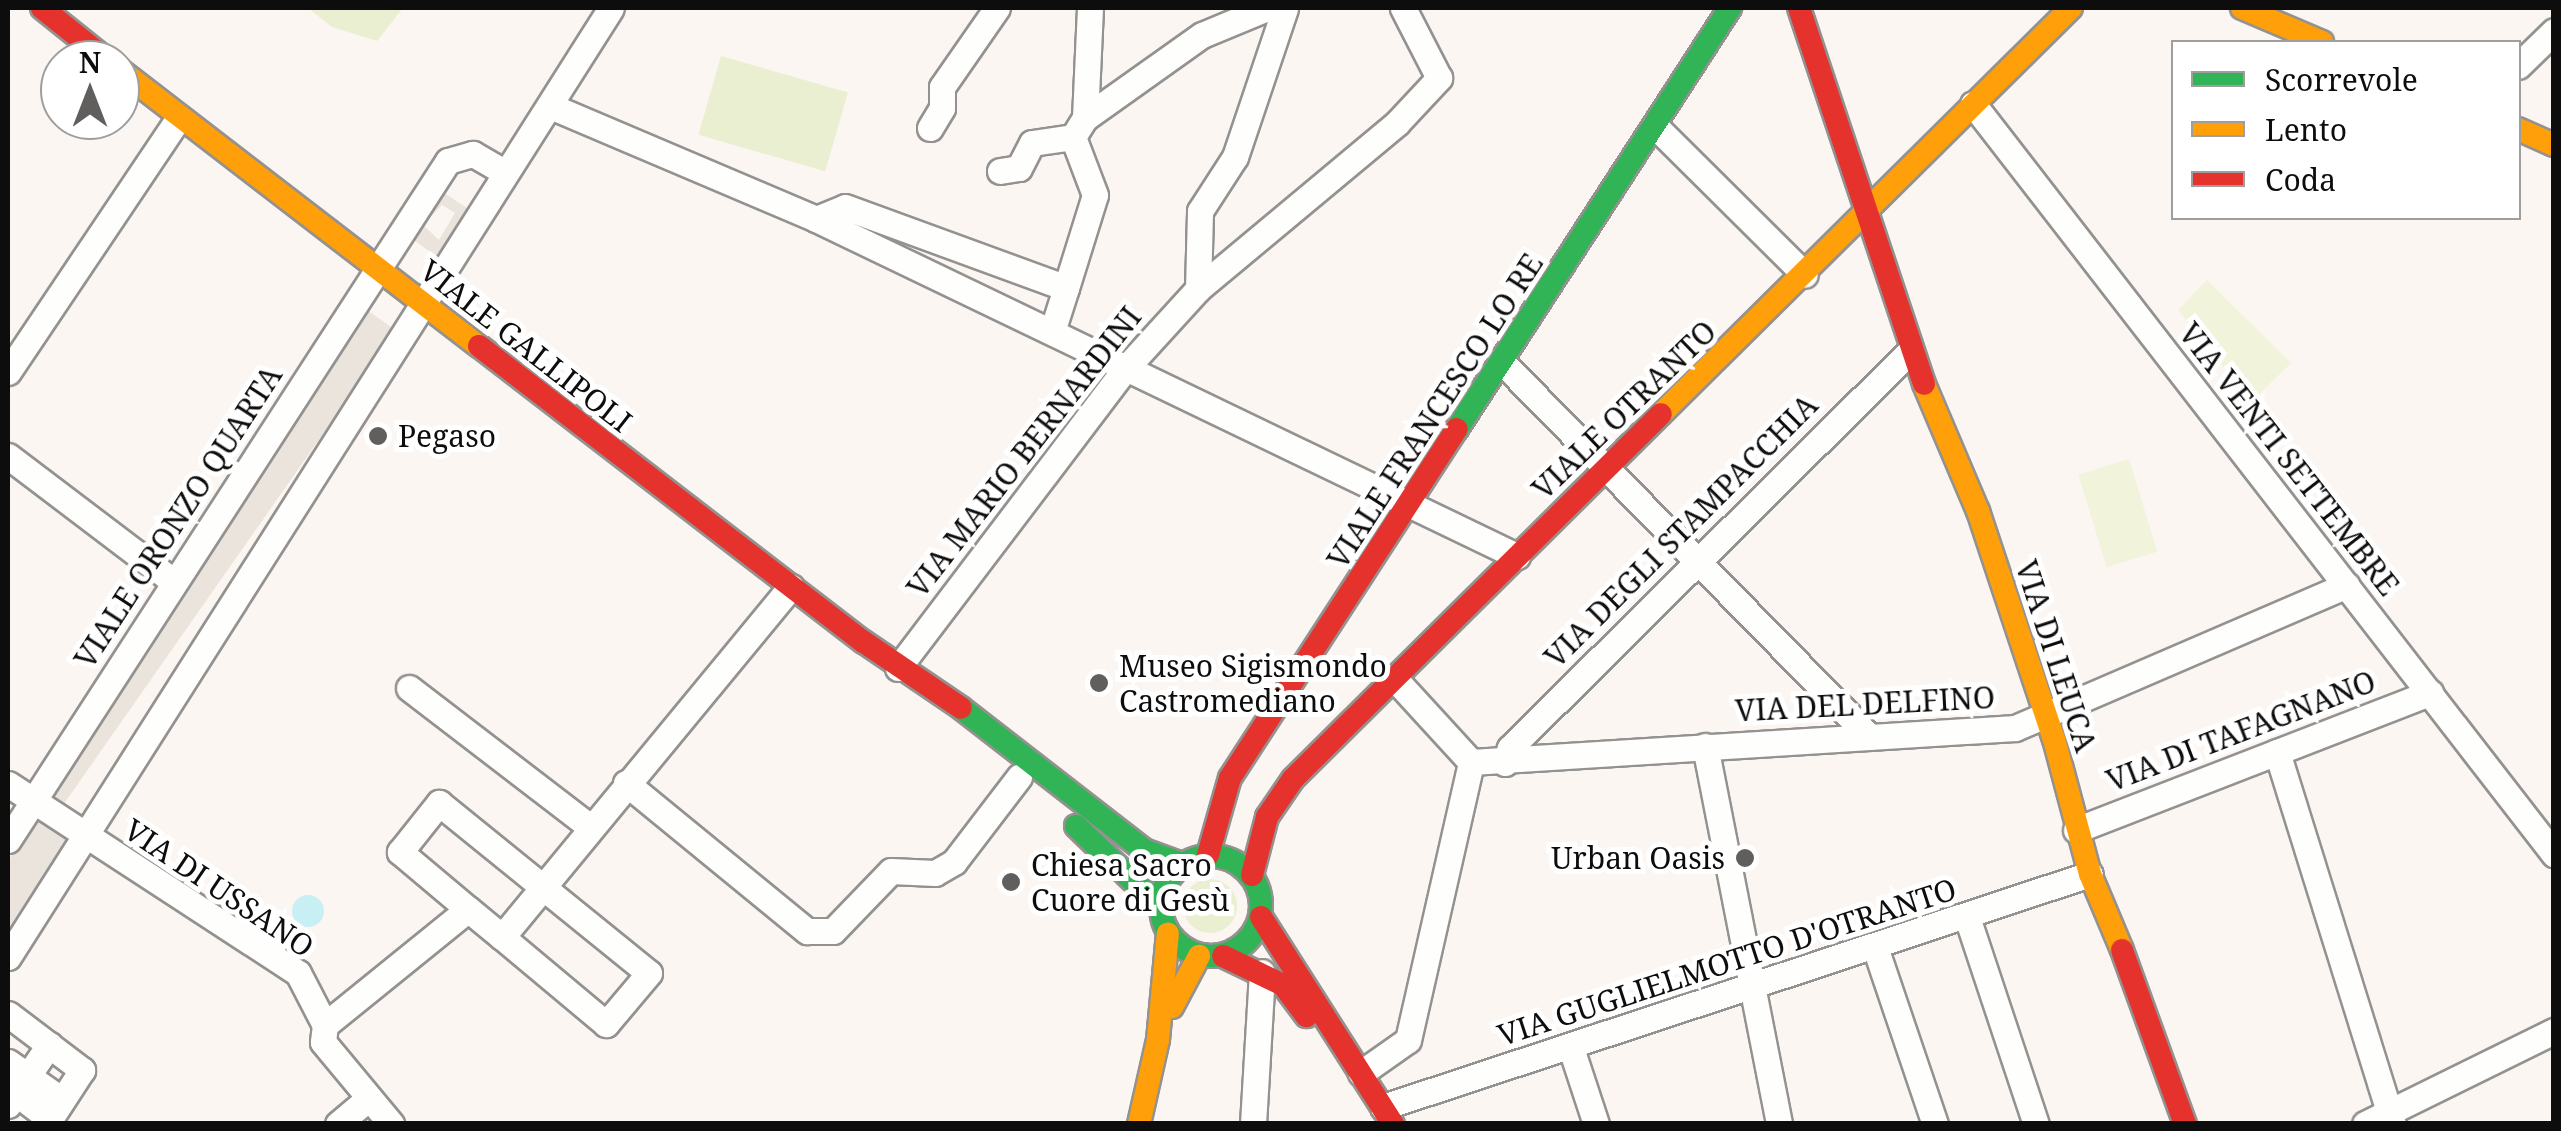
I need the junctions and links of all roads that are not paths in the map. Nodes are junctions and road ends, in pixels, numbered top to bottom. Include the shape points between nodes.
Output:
1 (42, 8) edge
2 (611, 8) edge
3 (997, 8) edge
4 (1090, 8) edge
5 (1285, 8) edge
6 (1404, 8) edge
7 (1730, 8) edge
8 (1799, 8) edge
9 (2072, 8) edge
10 (2242, 8) edge
11 (1260, 10) edge
12 (2554, 31) edge
13 (82, 40) edge
14 (2317, 40) edge
15 (2521, 63) edge
16 (140, 86) edge
17 (1973, 104) junction
18 (550, 106) junction
19 (179, 118) junction
20 (1656, 126) junction
21 (1079, 127) junction
22 (930, 128) dead end
23 (2521, 130) edge
24 (2554, 145) edge
25 (1000, 170) dead end
26 (504, 172) junction
27 (1870, 208) junction
28 (816, 219) junction
29 (378, 269) junction
30 (1805, 275) junction
31 (1066, 288) junction
32 (1198, 289) junction
33 (425, 307) junction
34 (1052, 332) junction
35 (1910, 350) junction
36 (1502, 362) junction
37 (1124, 368) junction
38 (8, 372) edge
39 (8, 456) edge
40 (1608, 470) junction
41 (1412, 504) junction
42 (1516, 556) junction
43 (1697, 560) junction
44 (174, 582) junction
45 (2346, 585) junction
46 (791, 587) junction
47 (898, 668) junction
48 (1394, 678) junction
49 (409, 688) dead end
50 (2430, 693) junction
51 (2045, 712) junction
52 (1870, 738) junction
53 (1705, 746) junction
54 (2277, 752) junction
55 (1472, 762) junction
56 (1505, 762) junction
57 (1019, 778) junction
58 (8, 784) edge
59 (626, 784) junction
60 (34, 800) junction
61 (590, 827) junction
62 (2076, 830) junction
63 (88, 836) junction
64 (8, 840) edge
65 (2554, 854) edge
66 (1208, 855) junction
67 (1182, 864) junction
68 (2090, 874) junction
69 (1252, 875) junction
70 (543, 885) junction
71 (1160, 907) junction
72 (468, 909) junction
73 (1261, 917) junction
74 (1967, 917) junction
75 (1168, 934) junction
76 (502, 936) junction
77 (1875, 947) junction
78 (1211, 956) junction
79 (8, 957) edge
80 (1262, 972) junction
81 (1752, 990) junction
82 (16, 1021) edge
83 (325, 1025) junction
84 (2554, 1031) edge
85 (1158, 1040) junction
86 (49, 1045) junction
87 (1570, 1048) junction
88 (8, 1052) edge
89 (1361, 1072) junction
90 (13, 1085) edge
91 (368, 1098) junction
92 (49, 1113) edge
93 (2391, 1117) edge
94 (1383, 1118) edge
95 (338, 1124) edge
96 (391, 1124) edge
97 (1139, 1124) edge
98 (1253, 1124) edge
99 (1596, 1124) edge
100 (1779, 1124) edge
101 (1936, 1124) edge
102 (2036, 1124) edge
103 (2185, 1124) edge
104 (2365, 1124) edge

1 - 13 street
2 - 18 street
3 - 22 street via 942,87 942,108
4 - 21 street
5 - 32 street via 1224,183 1200,211
6 - 32 street, VIA MARIO BERNARDINI via 1439,78
7 - 20 street, VIALE FRANCESCO LO RE
8 - 27 street, VIA DI LEUCA
9 - 17 street, VIALE OTRANTO
10 - 14 street
11 - 21 street via 1202,35
12 - 15 street
16 - 19 street, VIALE GALLIPOLI
17 - 27 street, VIALE OTRANTO
17 - 45 street, VIA VENTI SETTEMBRE
18 - 26 street
18 - 28 street
19 - 29 street, VIALE GALLIPOLI
19 - 38 street
20 - 30 street
20 - 36 street, VIALE FRANCESCO LO RE
21 - 25 street via 1032,143 1019,168
21 - 31 street via 1095,195
23 - 24 street
26 - 29 street, VIALE ORONZO QUARTA via 473,154 448,161
26 - 33 street
27 - 30 street, VIALE OTRANTO
27 - 35 street, VIA DI LEUCA via 1871,230
28 - 31 street via 845,207
28 - 34 street
29 - 33 street, VIALE GALLIPOLI
29 - 44 street, VIALE ORONZO QUARTA
30 - 40 street, VIALE OTRANTO
31 - 34 street
32 - 37 street, VIA MARIO BERNARDINI
33 - 46 street, VIALE GALLIPOLI
33 - 63 street
34 - 37 street
35 - 43 street, VIA DEGLI STAMPACCHIA
35 - 51 street, VIA DI LEUCA via 1978,511
36 - 40 street
36 - 41 street, VIALE FRANCESCO LO RE
37 - 41 street
37 - 47 street, VIA MARIO BERNARDINI
39 - 44 street
40 - 42 street, VIALE OTRANTO
40 - 43 street
41 - 42 street
41 - 66 street, VIALE FRANCESCO LO RE via 1230,778
42 - 48 street, VIALE OTRANTO
43 - 52 street
43 - 56 street, VIA DEGLI STAMPACCHIA via 1510,748
44 - 60 street, VIALE ORONZO QUARTA
45 - 50 street, VIA VENTI SETTEMBRE
45 - 51 street, VIA DEL DELFINO
46 - 47 street, VIALE GALLIPOLI
46 - 59 street
47 - 57 street, VIALE GALLIPOLI
47 - 67 street, VIALE GALLIPOLI via 930,684 1144,850
48 - 55 street
48 - 69 street, VIALE OTRANTO via 1277,800 1257,842
49 - 61 street
50 - 54 street, VIA DI TAFAGNANO
50 - 65 street, VIA VENTI SETTEMBRE
51 - 52 street, VIA DEL DELFINO via 2015,728
51 - 62 street, VIA DI LEUCA
52 - 53 street, VIA DEL DELFINO
53 - 56 street, VIA DEL DELFINO
53 - 81 street
54 - 62 street, VIA DI TAFAGNANO
54 - 93 street
55 - 56 street, VIA DEL DELFINO
55 - 89 street via 1408,1040
57 - 59 street via 954,862 935,874 891,871 834,931 807,931
57 - 71 street, VIALE GALLIPOLI
58 - 60 street
59 - 61 street
60 - 63 street
60 - 64 street, VIALE ORONZO QUARTA
61 - 70 street
62 - 68 street, VIA DI LEUCA
63 - 79 street
63 - 83 street, VIA DI USSANO via 298,973
66 - 67 street
66 - 69 street
67 - 71 street via 1166,882
68 - 74 street, VIA GUGLIELMOTTO D'OTRANTO
68 - 103 street, VIA DI LEUCA via 2150,1015
69 - 73 street
70 - 72 street via 439,803 400,852
70 - 76 street
70 - 76 street via 650,973 606,1024
71 - 75 street
72 - 76 street
72 - 83 street
73 - 78 street via 1254,934
73 - 89 street
74 - 77 street, VIA GUGLIELMOTTO D'OTRANTO
74 - 102 street
75 - 78 street
75 - 85 street
77 - 81 street, VIA GUGLIELMOTTO D'OTRANTO
77 - 101 street
78 - 80 street
78 - 85 street
80 - 94 street via 1283,985
80 - 98 street
81 - 87 street, VIA GUGLIELMOTTO D'OTRANTO
81 - 100 street
82 - 86 street
82 - 88 street
83 - 91 street, VIA DI USSANO via 324,1042
84 - 93 street
85 - 97 street
86 - 90 street
86 - 92 street via 82,1070
87 - 94 street, VIA GUGLIELMOTTO D'OTRANTO
87 - 99 street
89 - 94 street
90 - 92 street
91 - 95 street
91 - 96 street, VIA DI USSANO
93 - 104 street

